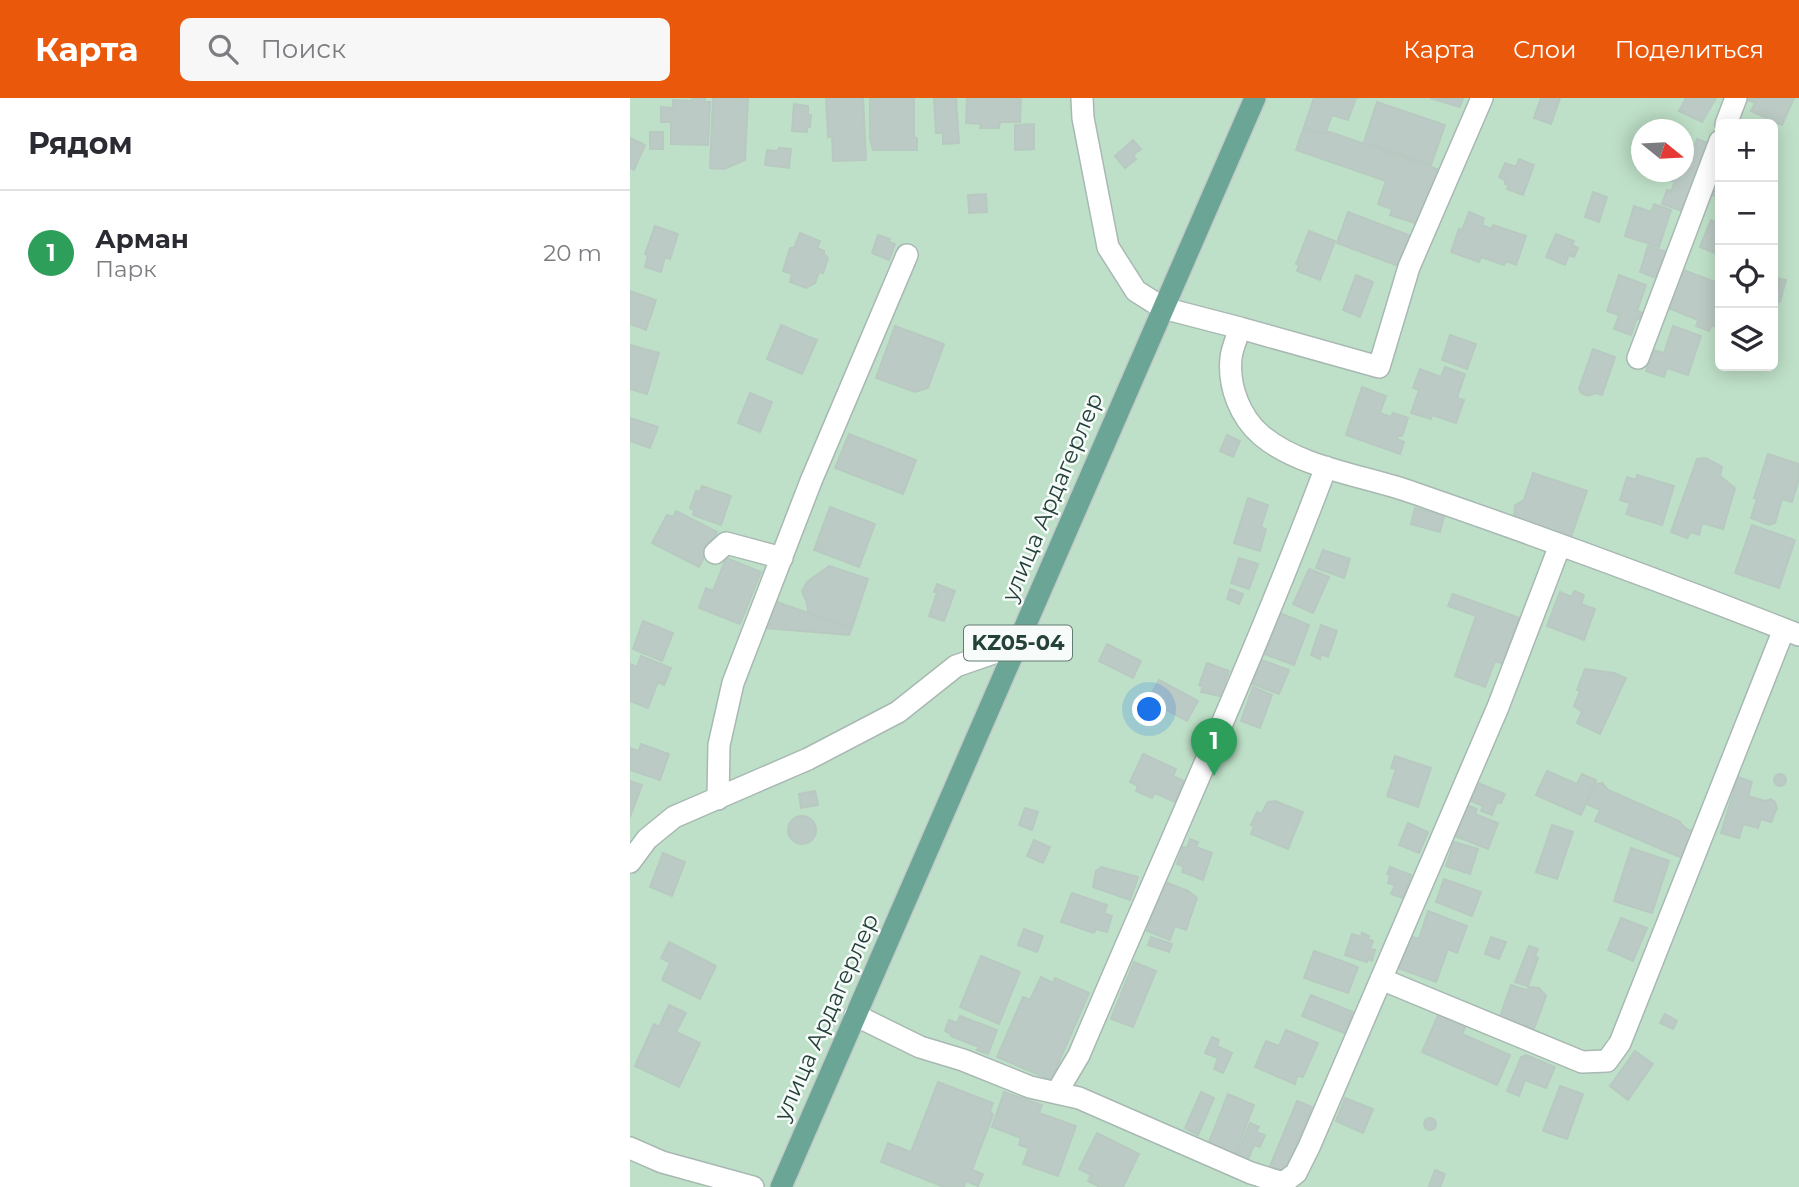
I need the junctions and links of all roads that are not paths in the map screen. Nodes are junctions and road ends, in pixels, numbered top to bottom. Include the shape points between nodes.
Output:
1 (1082, 98) edge
2 (1255, 98) edge
3 (1482, 98) edge
4 (1736, 98) edge
5 (1728, 119) edge
6 (1715, 154) edge
7 (907, 255) dead end
8 (1163, 308) junction
9 (1240, 328) junction
10 (1638, 358) dead end
11 (1326, 467) junction
12 (1560, 545) junction
13 (715, 553) dead end
14 (782, 558) junction
15 (1792, 632) edge
16 (1017, 645) junction
17 (718, 799) junction
18 (630, 862) edge
19 (1381, 979) junction
20 (856, 1015) junction
21 (1057, 1092) junction
22 (630, 1148) edge
23 (753, 1187) edge
24 (781, 1187) edge

1 - 8 street via 1108,247 1136,291
2 - 8 main road, улица Ардагерлер / KZ05-04
3 - 9 street via 1409,267 1379,367
4 - 5 street
6 - 10 street
7 - 14 street
8 - 9 street
8 - 16 main road, улица Ардагерлер / KZ05-04
9 - 11 street via 1231,357 1232,385 1242,412 1261,435 1297,457
11 - 12 street via 1399,487
11 - 21 street via 1222,723 1079,1055
12 - 15 street
12 - 19 street via 1498,707
13 - 14 street via 726,543
14 - 17 street via 733,683 719,746
15 - 19 street via 1620,1043 1608,1061 1582,1062
16 - 17 street via 956,666 898,712
16 - 20 main road, улица Ардагерлер / KZ05-04
17 - 18 street via 674,817 647,839
19 - 21 street via 1309,1147 1296,1173 1283,1183
20 - 21 street via 920,1047 1030,1087
20 - 24 main road, улица Ардагерлер / KZ05-04
22 - 23 street via 662,1162

